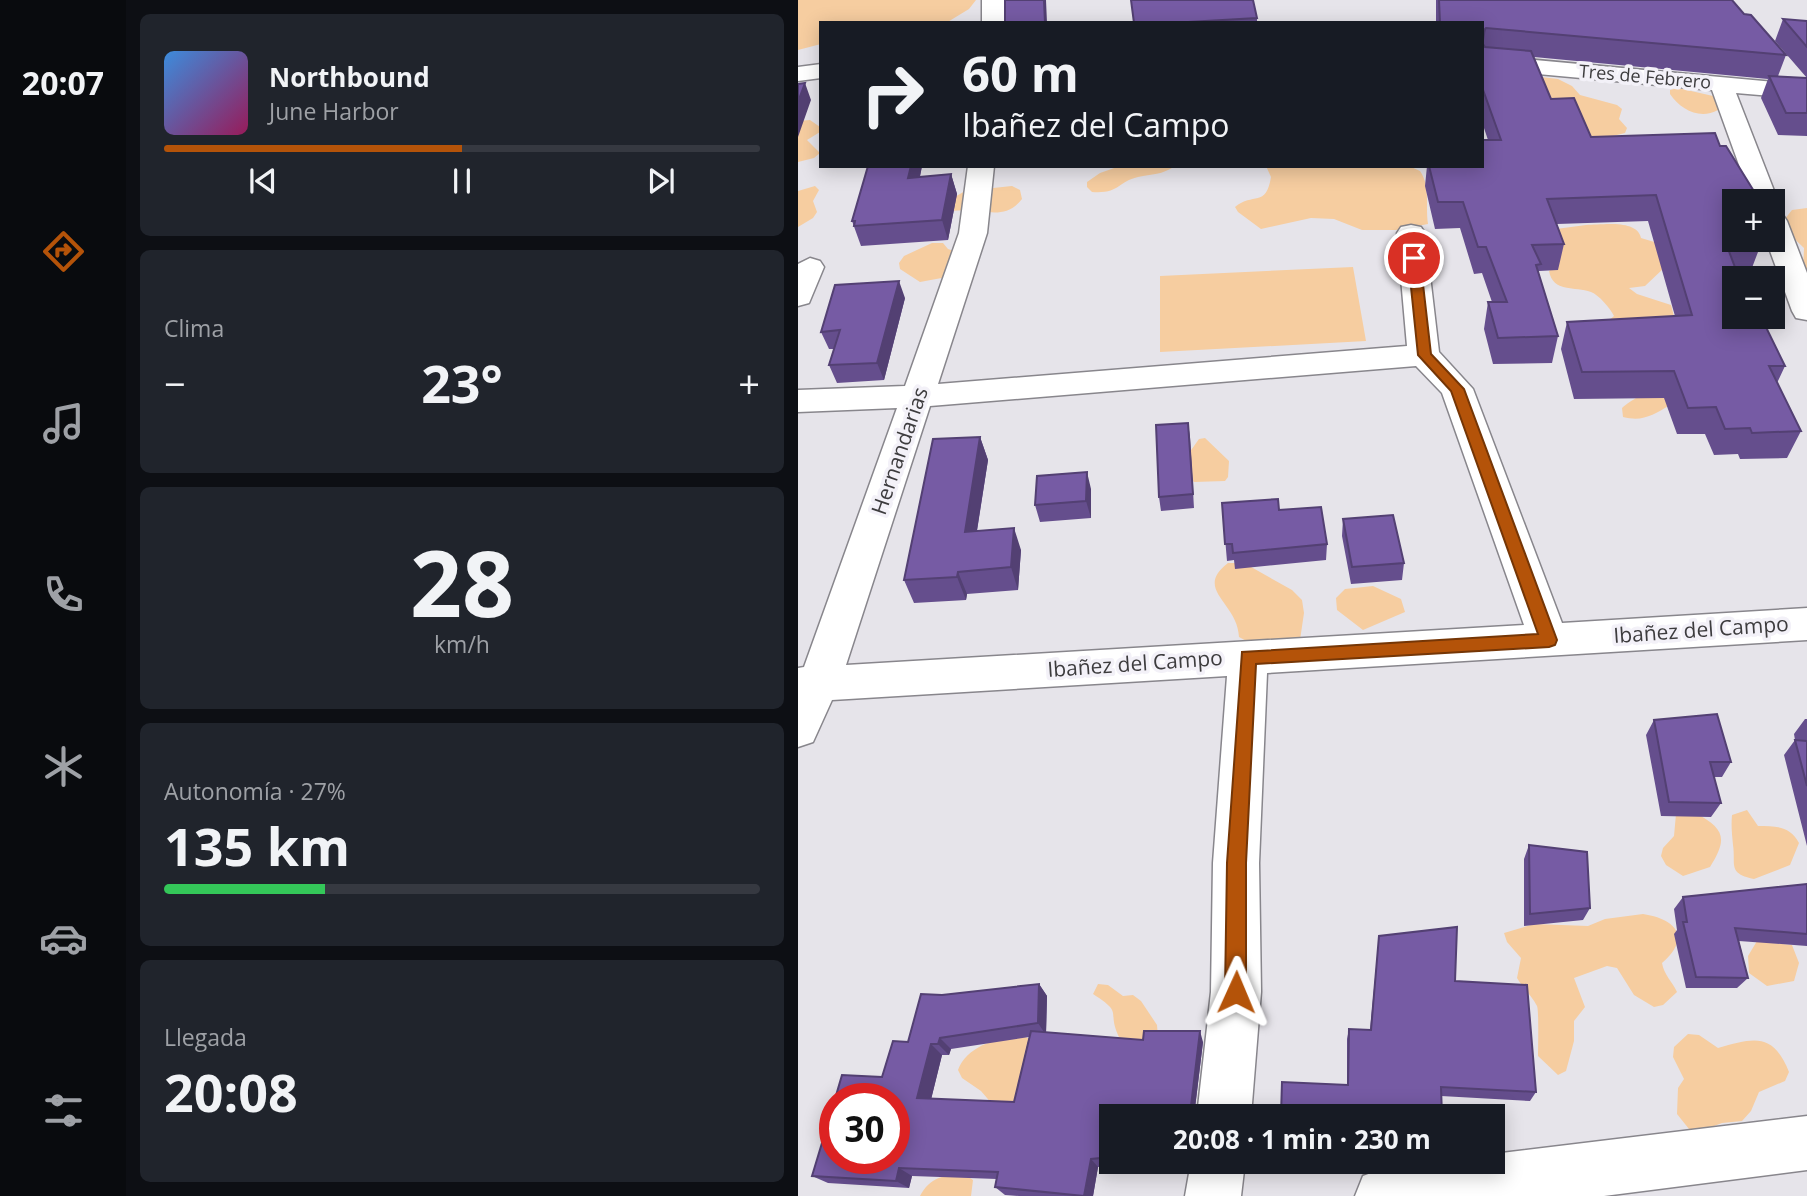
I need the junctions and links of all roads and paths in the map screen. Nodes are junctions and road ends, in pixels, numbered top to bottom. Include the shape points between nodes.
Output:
1 (993, 0) edge
2 (993, 21) edge
3 (1484, 62) edge
4 (819, 71) edge
5 (1786, 71) dead end
6 (798, 74) edge
7 (1721, 84) junction
8 (1805, 91) edge
9 (981, 168) edge
10 (1760, 189) edge
11 (1411, 233) dead end
12 (1785, 252) edge
13 (810, 267) dead end
14 (798, 297) edge
15 (1807, 311) edge
16 (1424, 355) junction
17 (920, 396) junction
18 (798, 401) edge
19 (1807, 624) edge
20 (1549, 640) junction
21 (1248, 657) junction
22 (809, 685) edge
23 (798, 729) edge
24 (1225, 1104) edge
25 (1807, 1143) edge
26 (1216, 1174) edge
27 (1213, 1196) edge
28 (1383, 1196) edge

1 - 2 street
3 - 7 street, Tres de Febrero
4 - 6 street
5 - 8 street
7 - 8 street, Tres de Febrero
7 - 10 street
9 - 17 street, Hernandarias via 973,233
11 - 16 street
12 - 15 street
13 - 14 street
16 - 17 street
16 - 20 street via 1457,389
17 - 18 street
17 - 22 street, Hernandarias
19 - 20 street, Ibañez del Campo
20 - 21 street, Ibañez del Campo
21 - 22 street, Ibañez del Campo
21 - 24 street via 1236,863 1236,992
22 - 23 street, Hernandarias
25 - 28 street
26 - 27 street

